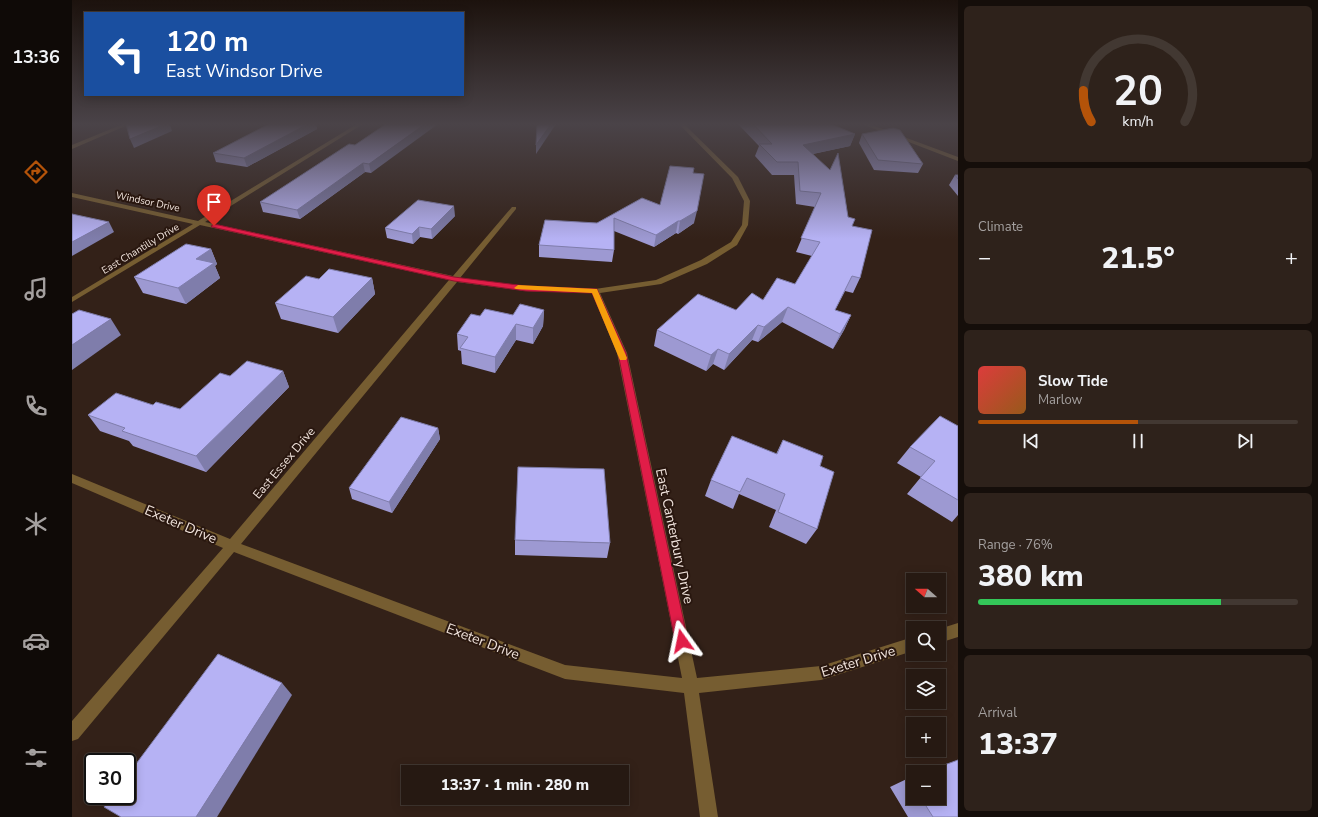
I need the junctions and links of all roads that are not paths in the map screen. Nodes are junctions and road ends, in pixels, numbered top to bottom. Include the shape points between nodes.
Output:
1 (299, 162) edge
2 (720, 162) edge
3 (72, 195) edge
4 (514, 208) dead end
5 (200, 223) junction
6 (454, 279) junction
7 (595, 291) junction
8 (72, 300) edge
9 (72, 478) edge
10 (232, 546) junction
11 (958, 630) edge
12 (946, 634) edge
13 (906, 646) edge
14 (691, 686) junction
15 (72, 733) edge
16 (710, 817) edge

1 - 5 street, East Chantilly Drive
2 - 7 street, Windsor Drive via 735,177 747,201 745,225 734,243 704,262 658,282
3 - 5 street, Windsor Drive
4 - 6 street, East Essex Drive
5 - 6 street, Windsor Drive
5 - 8 street, East Chantilly Drive
6 - 7 street, Windsor Drive via 526,289
6 - 10 street, East Essex Drive
7 - 14 street, East Canterbury Drive via 622,353
9 - 10 street, Exeter Drive
10 - 14 street, Exeter Drive via 565,672
10 - 15 street, East Essex Drive
11 - 12 street
13 - 14 street, Exeter Drive via 822,673
14 - 16 street, East Canterbury Drive

